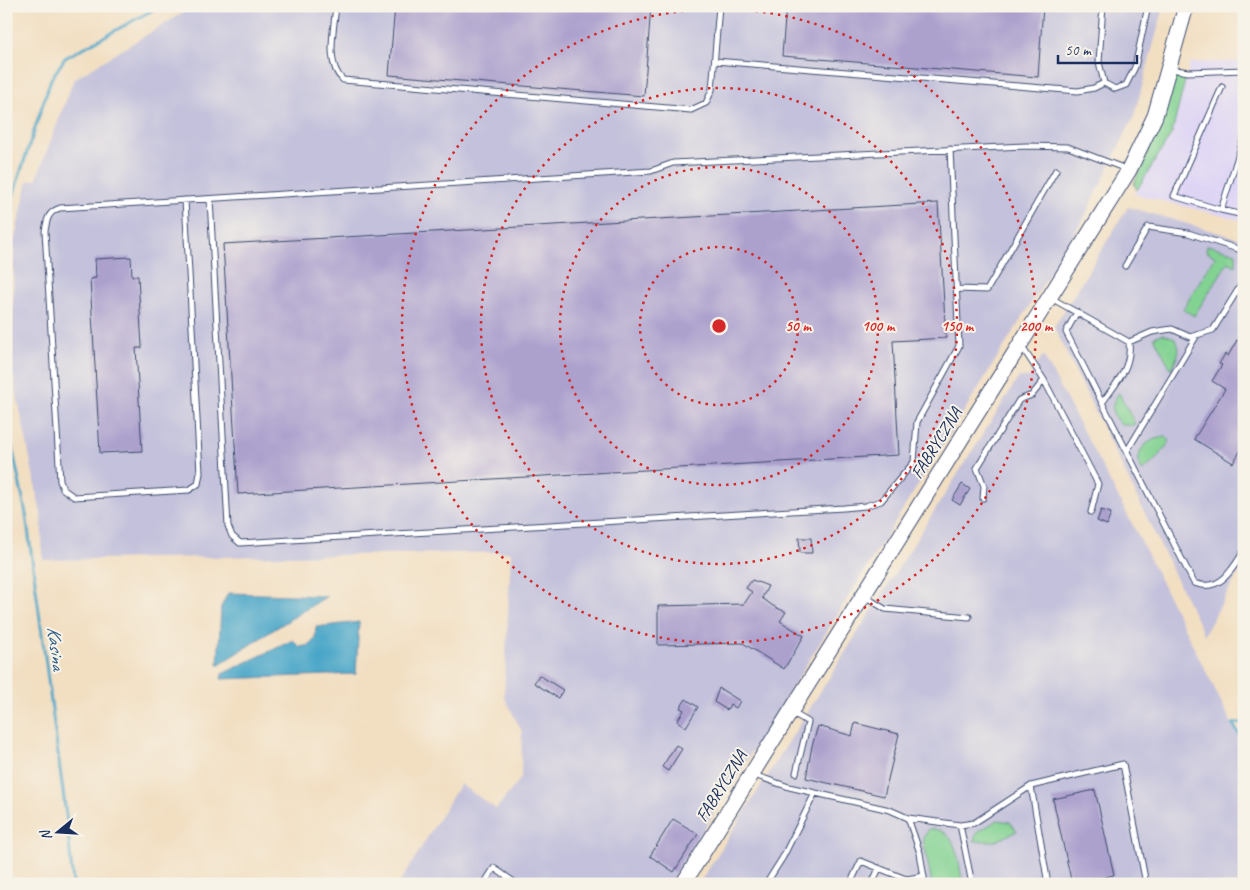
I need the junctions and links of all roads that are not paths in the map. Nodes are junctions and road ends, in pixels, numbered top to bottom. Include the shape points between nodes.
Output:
1 (336, 6) edge
2 (719, 6) edge
3 (1103, 6) edge
4 (1148, 6) edge
5 (1186, 6) edge
6 (715, 61) junction
7 (1170, 69) junction
8 (1244, 70) edge
9 (1104, 83) junction
10 (1222, 88) dead end
11 (1244, 137) edge
12 (950, 149) junction
13 (1056, 170) dead end
14 (1129, 170) junction
15 (210, 198) junction
16 (185, 200) junction
17 (1222, 210) junction
18 (1244, 215) edge
19 (1244, 251) edge
20 (1126, 266) dead end
21 (1244, 280) edge
22 (957, 289) junction
23 (1050, 297) junction
24 (1077, 312) junction
25 (1197, 335) junction
26 (1129, 342) junction
27 (1020, 344) junction
28 (1044, 380) junction
29 (1102, 403) junction
30 (1127, 451) junction
31 (983, 498) dead end
32 (1091, 512) dead end
33 (1244, 551) edge
34 (863, 595) junction
35 (969, 617) dead end
36 (790, 711) junction
37 (796, 773) dead end
38 (751, 774) junction
39 (1030, 786) junction
40 (815, 793) junction
41 (908, 818) junction
42 (960, 825) junction
43 (879, 868) junction
44 (924, 876) junction
45 (484, 884) edge
46 (517, 884) edge
47 (683, 884) edge
48 (766, 884) edge
49 (850, 884) edge
50 (872, 884) edge
51 (925, 884) edge
52 (972, 884) edge
53 (1048, 884) edge
54 (1146, 884) edge

1 - 6 lane via 332,65 341,78 350,82 691,110 708,100
2 - 6 lane
3 - 9 lane via 1099,66
4 - 9 lane via 1137,60 1129,81 1118,88 1110,88
5 - 7 main road, FABRYCZNA
6 - 9 lane via 1078,91
7 - 8 lane via 1188,72
7 - 14 main road, FABRYCZNA via 1155,116
10 - 17 lane via 1174,196
11 - 17 lane
12 - 14 lane via 1068,147
12 - 15 lane via 673,162 651,171
12 - 22 lane
13 - 22 lane via 987,290
14 - 23 main road, FABRYCZNA
15 - 16 lane
15 - 22 lane via 228,526 232,536 240,542 766,513 875,503 889,494 914,462 917,422 958,349
16 - 16 lane via 60,208 52,211 47,219 45,231 60,481 63,489 74,497 189,490 198,484 200,473
17 - 18 lane
19 - 20 lane via 1188,233 1148,227
21 - 25 lane via 1212,330
23 - 24 lane
23 - 27 main road, FABRYCZNA
24 - 26 lane
24 - 29 lane via 1066,332
25 - 26 lane via 1190,337 1172,329 1152,332
25 - 30 lane
26 - 29 lane via 1130,358 1126,370
27 - 28 lane
27 - 34 main road, FABRYCZNA
28 - 31 lane via 1032,395 1019,400 976,468 984,486
28 - 32 lane via 1098,484
29 - 30 lane
30 - 33 lane via 1194,583 1201,586 1222,581
34 - 35 lane via 885,610
34 - 36 main road, FABRYCZNA
36 - 37 lane via 808,722
36 - 38 main road, FABRYCZNA
38 - 40 lane
38 - 47 main road, FABRYCZNA
39 - 42 lane via 974,823
39 - 53 lane
39 - 54 lane via 1123,764
40 - 41 lane via 890,810
40 - 48 lane
41 - 42 lane
41 - 44 lane
42 - 52 lane
43 - 44 lane via 907,879
43 - 49 lane via 861,861
43 - 50 lane
44 - 51 lane
45 - 46 lane via 494,868

